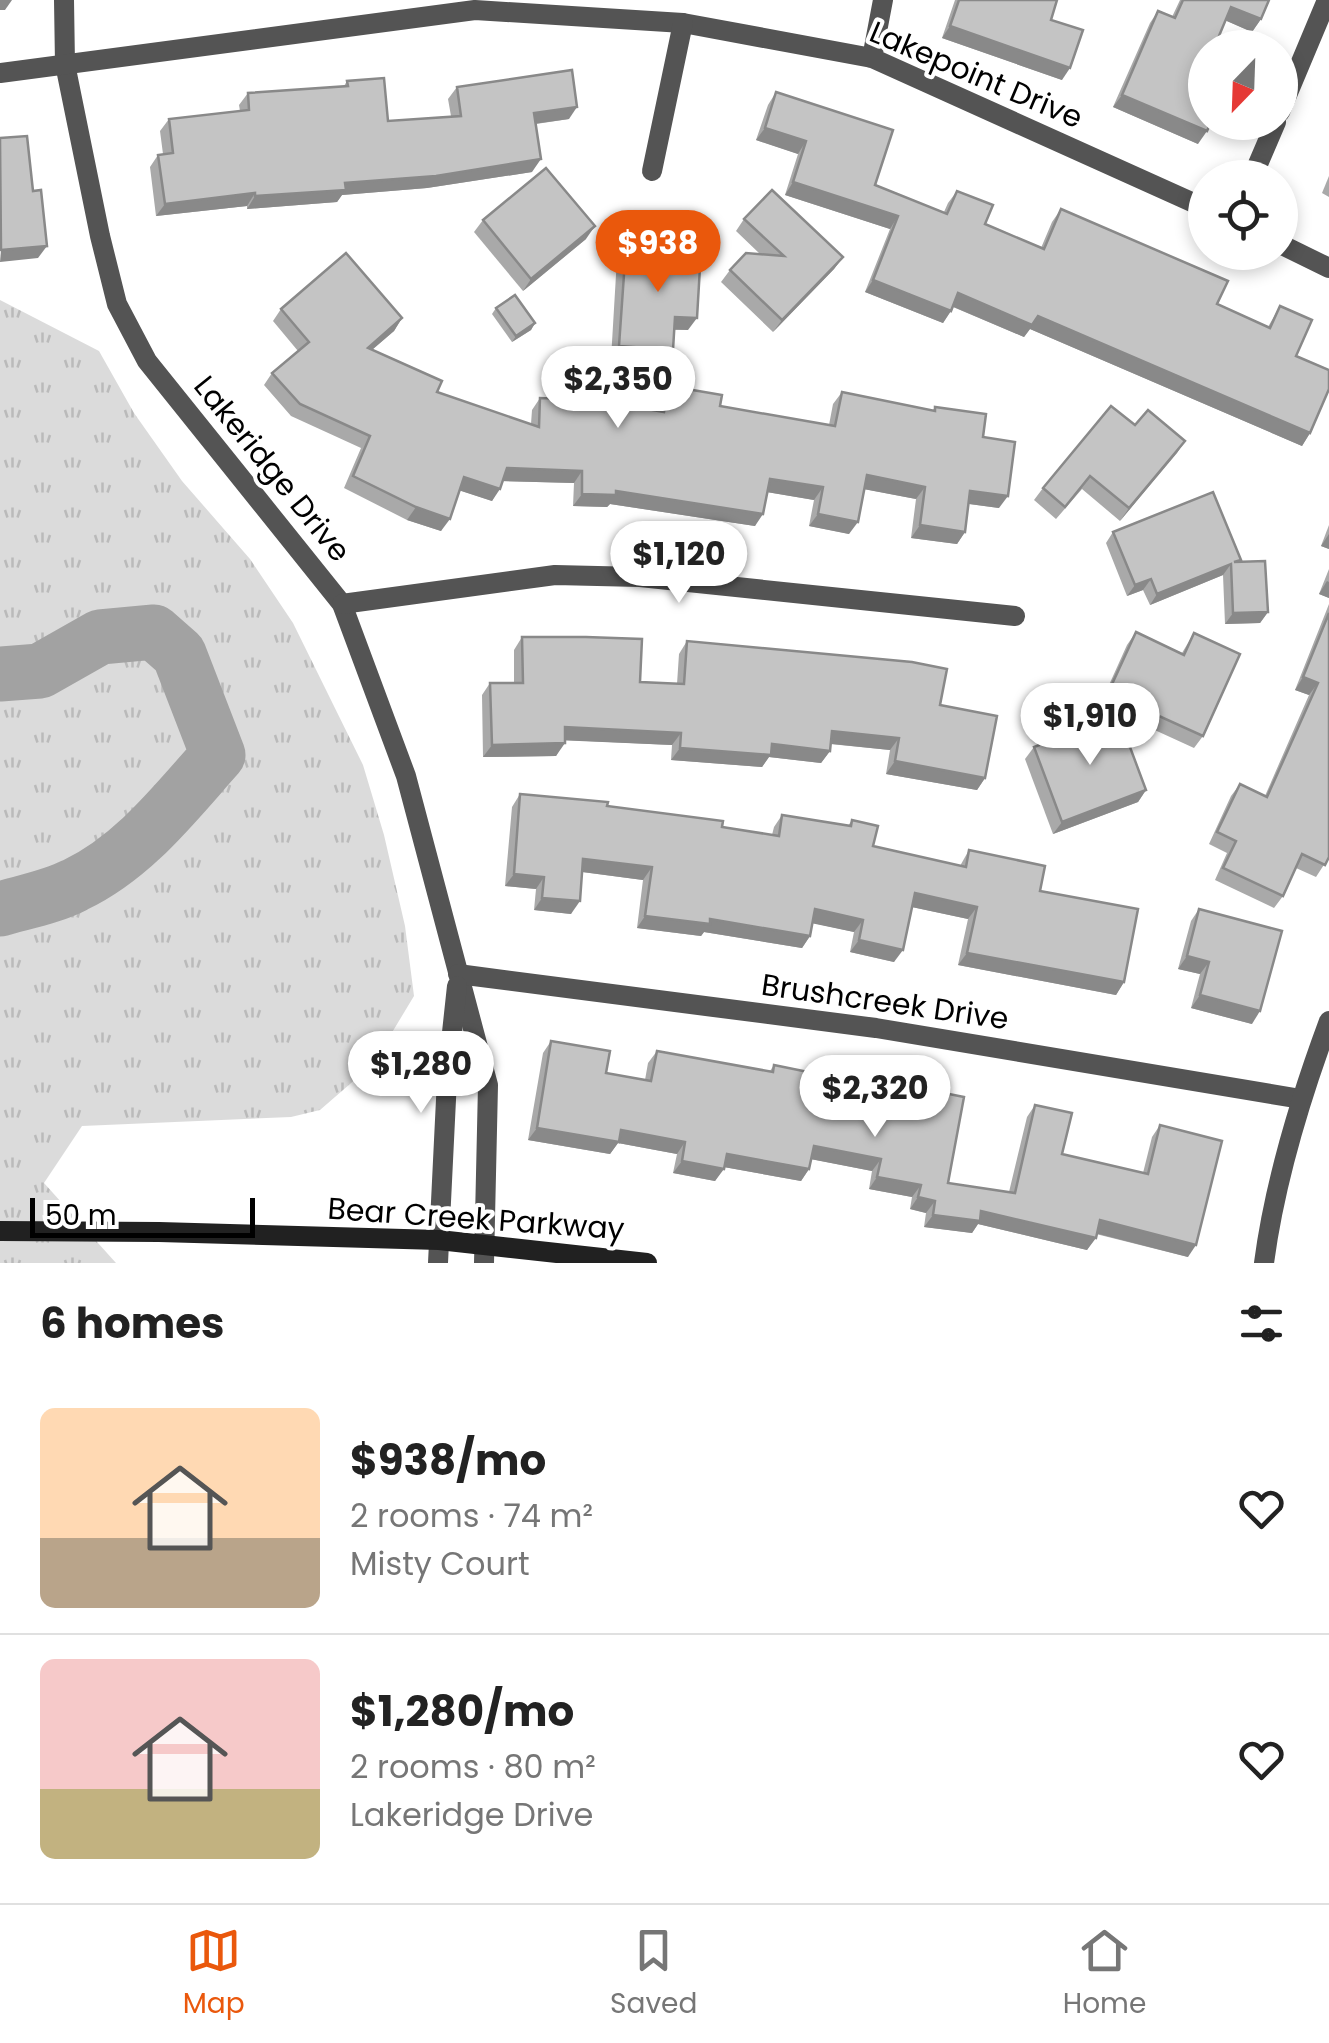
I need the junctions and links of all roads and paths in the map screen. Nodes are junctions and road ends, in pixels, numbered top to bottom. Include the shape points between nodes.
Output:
1 (64, 0) edge
2 (883, 0) edge
3 (1327, 0) edge
4 (475, 5) edge
5 (683, 23) junction
6 (872, 58) junction
7 (66, 64) junction
8 (1298, 69) edge
9 (0, 73) edge
10 (652, 172) dead end
11 (1188, 200) edge
12 (1298, 253) edge
13 (1329, 268) edge
14 (342, 604) junction
15 (1015, 616) dead end
16 (458, 974) junction
17 (1329, 1020) edge
18 (1301, 1099) junction
19 (1269, 1221) junction
20 (0, 1232) edge
21 (439, 1240) junction
22 (484, 1253) edge
23 (438, 1263) edge
24 (648, 1263) edge
25 (1248, 1263) edge
26 (1264, 1263) edge

1 - 7 street, Lakeridge Drive
2 - 6 street
3 - 8 street
4 - 5 street, Lakepoint Drive
4 - 7 street, Lakepoint Drive
5 - 6 street, Lakepoint Drive
5 - 10 street
6 - 11 street, Lakepoint Drive
7 - 9 street, Lakepoint Drive
7 - 14 street, Lakeridge Drive via 117,304 147,361
12 - 13 street
14 - 15 street via 555,574
14 - 16 street, Lakeridge Drive via 406,776
16 - 18 street, Brushcreek Drive via 876,1028
16 - 21 street, Lakeridge Drive
16 - 22 street, Lakeridge Drive via 488,1084
17 - 18 street
18 - 19 street
19 - 25 street
19 - 26 street
20 - 21 main road, Bear Creek Parkway
21 - 22 main road, Bear Creek Parkway
21 - 23 street, Lakeridge Drive
22 - 24 main road, Bear Creek Parkway

